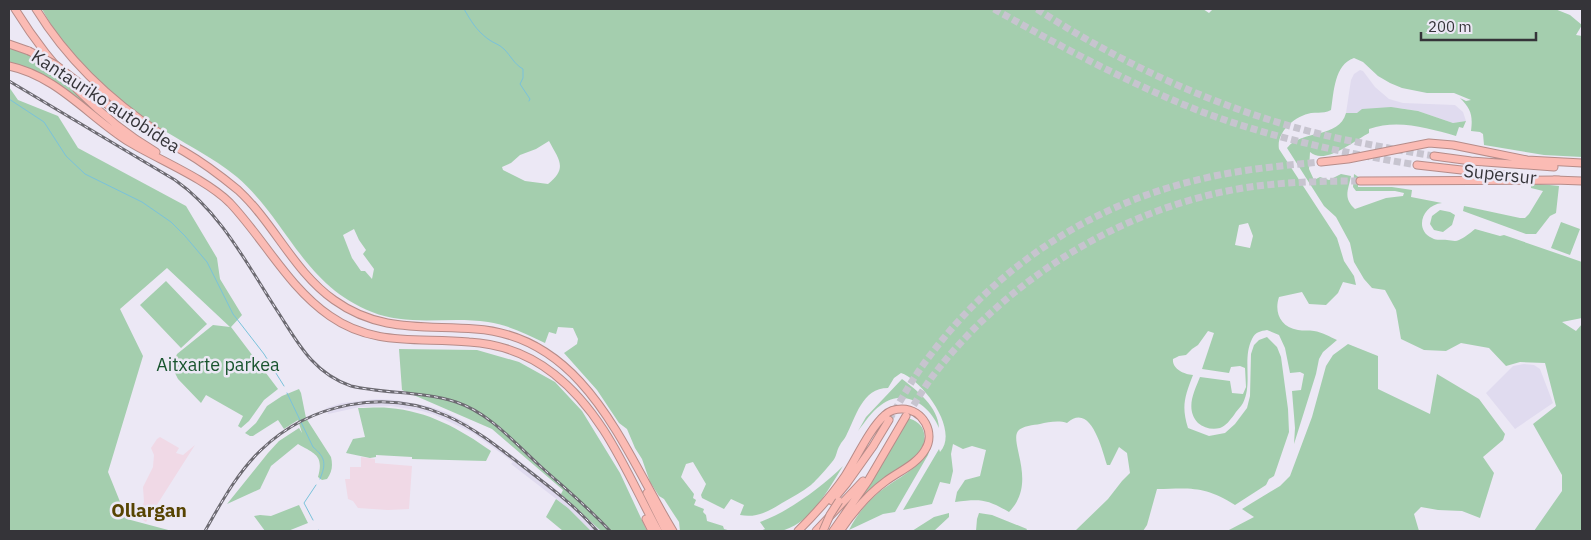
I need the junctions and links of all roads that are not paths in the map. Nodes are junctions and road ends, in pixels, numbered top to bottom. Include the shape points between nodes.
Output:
1 (15, 9) edge
2 (36, 9) edge
3 (9, 44) edge
4 (9, 66) edge
5 (185, 152) junction
6 (1434, 156) tunnel mouth
7 (1321, 162) tunnel mouth
8 (1417, 165) tunnel mouth
9 (1582, 165) edge
10 (1559, 180) junction
11 (1360, 181) tunnel mouth
12 (1582, 181) edge
13 (224, 198) junction
14 (906, 416) tunnel mouth
15 (889, 420) tunnel mouth
16 (874, 445) junction
17 (883, 454) junction
18 (640, 474) junction
19 (630, 476) junction
20 (843, 501) junction
21 (652, 531) edge
22 (658, 531) edge
23 (666, 531) edge
24 (673, 531) edge
25 (798, 531) edge
26 (810, 531) edge
27 (816, 531) edge
28 (823, 531) edge
29 (833, 531) edge
30 (840, 531) edge

1 - 13 highway via 50,60 108,120 155,152 197,175
2 - 5 highway via 72,59 95,82 125,109
3 - 5 highway, Kantauriko autobidea, bridge via 56,65 122,116
4 - 13 highway, Kantauriko autobidea via 43,79 128,142
5 - 18 highway, Kantauriko autobidea via 240,192 315,283 334,300 360,315 408,327 494,331 521,338 540,348 561,363 588,391 613,424
6 - 9 highway, Supersur via 1511,164
7 - 9 highway via 1437,143 1527,160
8 - 10 highway, Supersur
10 - 11 highway
10 - 12 highway, Supersur
13 - 19 highway, Kantauriko autobidea via 298,288 332,318 382,337 490,344 541,364 567,385 595,417
14 - 17 highway
15 - 16 highway
16 - 20 highway
16 - 25 highway via 834,498
17 - 20 highway via 866,478
17 - 29 highway
18 - 23 highway
18 - 24 highway
19 - 21 highway
19 - 22 highway
20 - 26 highway
20 - 27 highway
20 - 28 highway, bridge via 830,515
25 - 30 highway via 832,494 883,416 899,409 913,411 928,430 925,451 874,490

